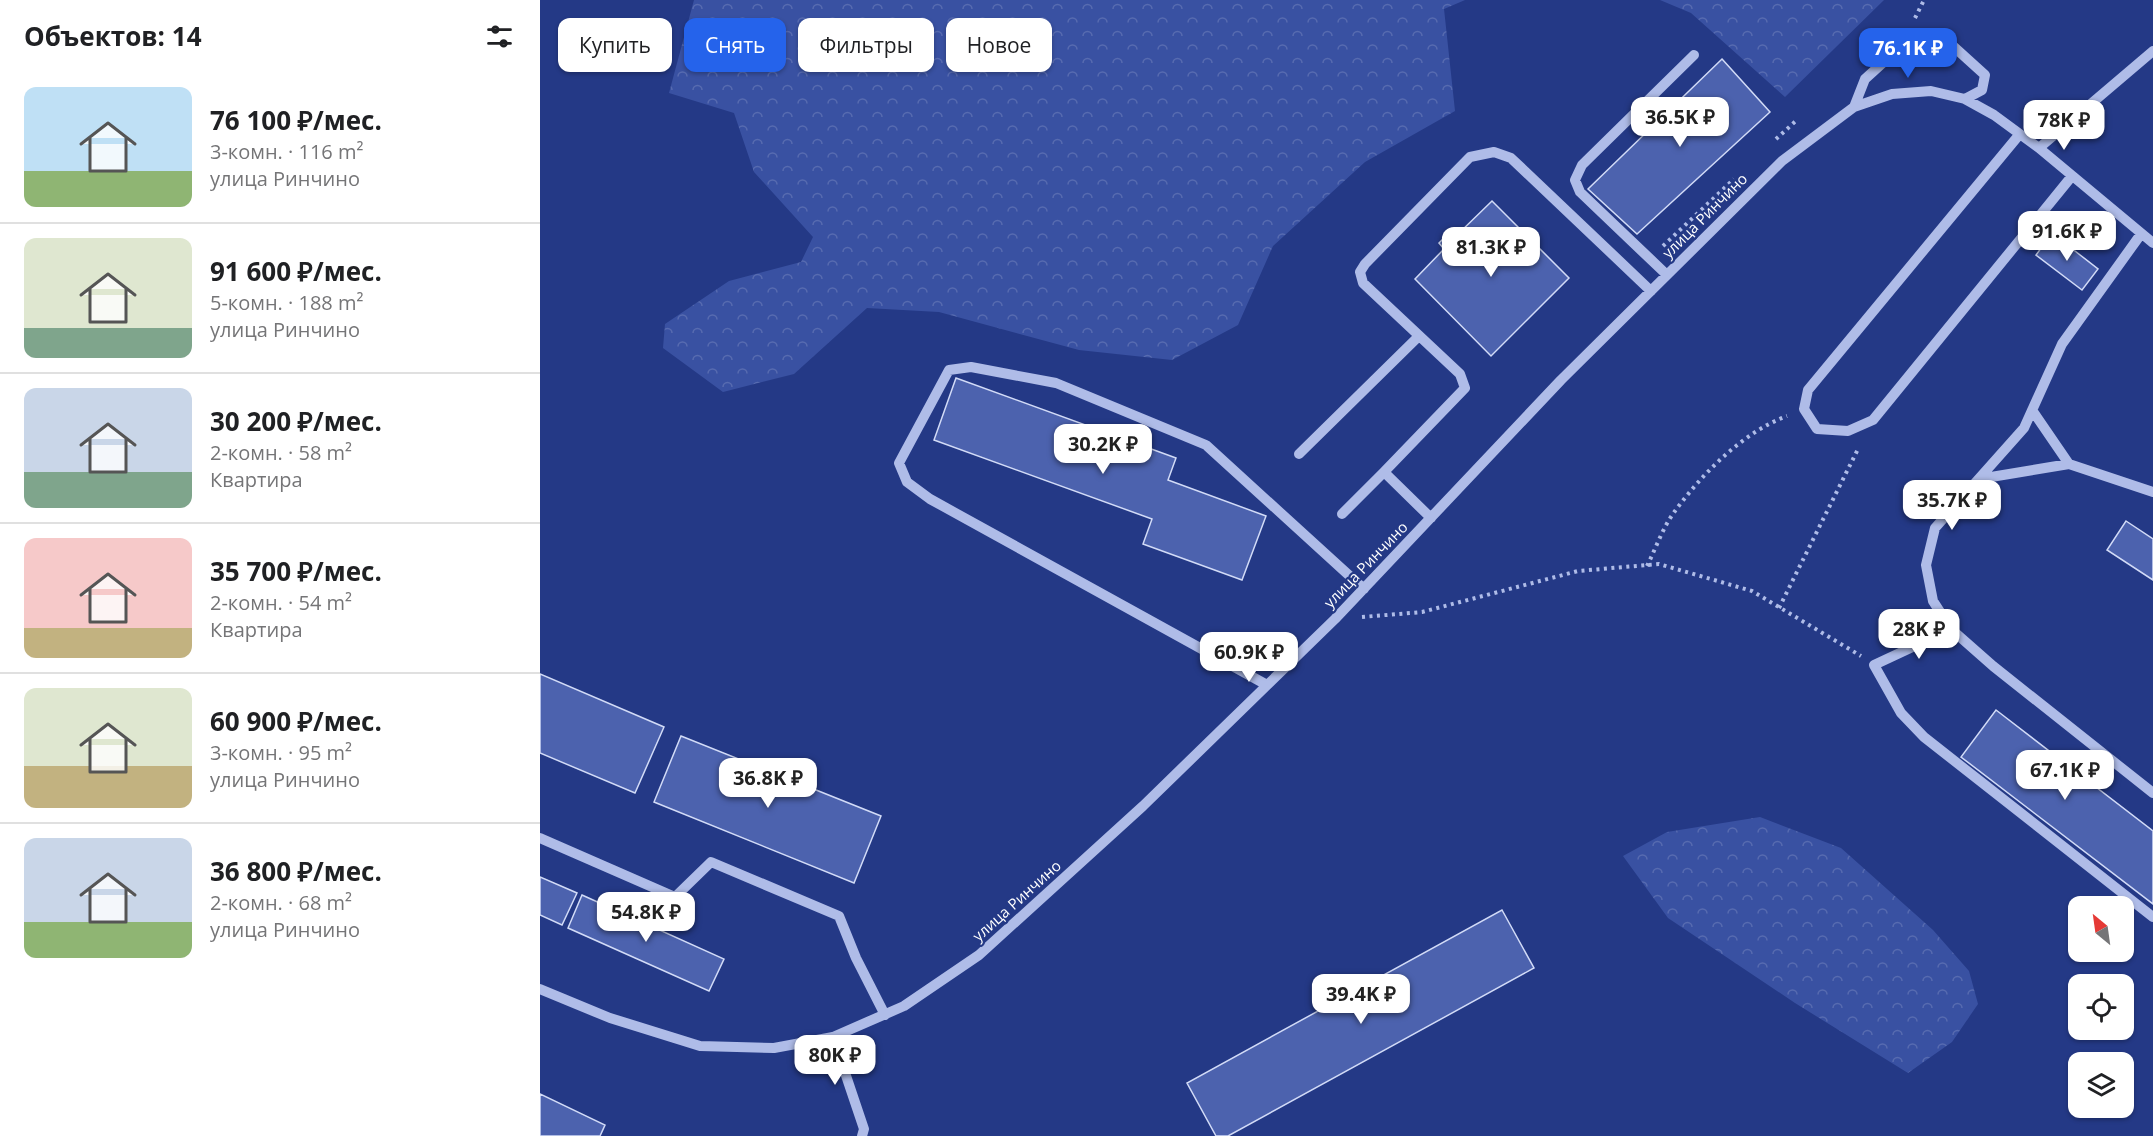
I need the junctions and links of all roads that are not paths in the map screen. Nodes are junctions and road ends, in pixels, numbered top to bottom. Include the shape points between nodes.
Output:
1 (2153, 51) edge
2 (1694, 55) dead end
3 (1965, 99) junction
4 (1854, 107) junction
5 (2019, 135) junction
6 (2039, 148) junction
7 (2072, 176) junction
8 (2141, 234) junction
9 (2153, 243) edge
10 (1667, 275) junction
11 (1651, 291) junction
12 (1419, 336) junction
13 (2032, 410) junction
14 (1299, 454) dead end
15 (2069, 464) junction
16 (1384, 472) junction
17 (1979, 479) junction
18 (2153, 492) edge
19 (1342, 514) dead end
20 (1431, 518) junction
21 (1364, 589) junction
22 (1951, 629) junction
23 (1267, 686) junction
24 (2153, 793) edge
25 (540, 838) edge
26 (2153, 917) edge
27 (540, 989) edge
28 (885, 1015) junction
29 (833, 1036) junction
30 (862, 1136) edge

1 - 6 street
2 - 10 street via 1582,165 1575,180 1580,192
3 - 4 street, улица Ринчино via 1931,91 1892,94
3 - 4 street via 1982,90 1984,75 1953,46 1918,42 1887,59 1865,79
3 - 5 street, улица Ринчино
4 - 10 street, улица Ринчино via 1782,161
5 - 6 street, улица Ринчино
5 - 7 street via 1808,390 1804,409 1817,429 1848,431 1873,420
6 - 7 street, улица Ринчино
7 - 8 street, улица Ринчино
8 - 9 street, улица Ринчино
8 - 13 street via 2062,344
10 - 11 street, улица Ринчино
11 - 12 street via 1511,158 1494,152 1470,156 1360,272 1363,283
11 - 20 street, улица Ринчино
12 - 14 street
12 - 16 street via 1460,374 1465,388
13 - 15 street
13 - 17 street via 2024,428
15 - 17 street
15 - 18 street
16 - 19 street
16 - 20 street
17 - 22 street via 1935,528 1926,565 1934,601
20 - 21 street, улица Ринчино
21 - 23 street, улица Ринчино
21 - 23 street via 1206,445 1056,383 971,367 949,370 899,463 907,482 930,499
22 - 24 street
22 - 26 street via 1874,664 1901,713 1924,737
23 - 28 street, улица Ринчино via 1143,806 979,955
25 - 28 street via 675,897 711,862 839,916
27 - 29 street, улица Ринчино via 610,1018 700,1046 774,1048
28 - 29 street, улица Ринчино
29 - 30 street via 864,1129

